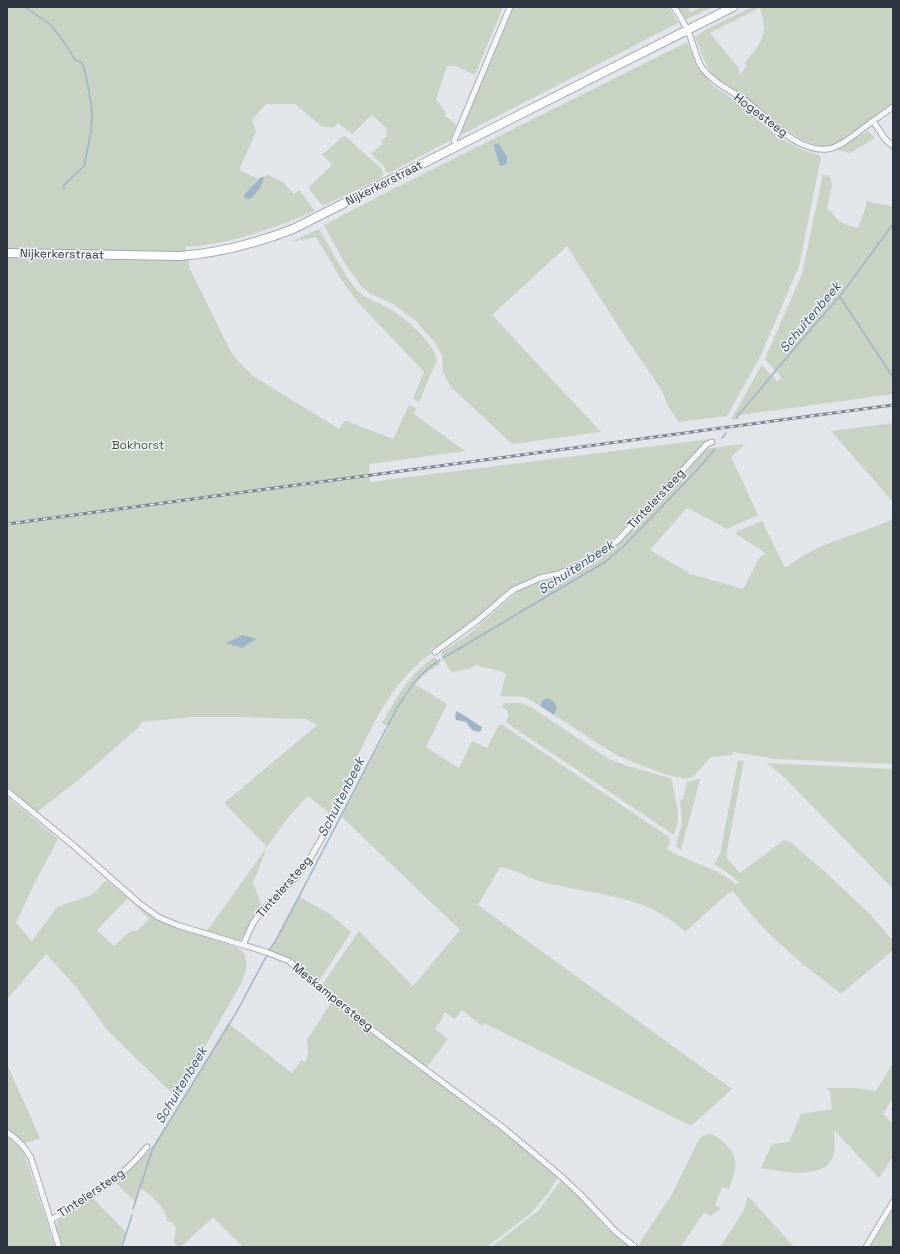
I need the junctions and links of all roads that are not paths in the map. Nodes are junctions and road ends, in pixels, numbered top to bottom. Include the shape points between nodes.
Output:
1 (510, 7) edge
2 (674, 7) edge
3 (733, 7) edge
4 (687, 31) junction
5 (893, 107) edge
6 (873, 121) junction
7 (457, 146) junction
8 (893, 146) edge
9 (7, 253) edge
10 (712, 442) dead end
11 (435, 652) dead end
12 (7, 791) edge
13 (327, 829) dead end
14 (243, 945) junction
15 (7, 1132) edge
16 (147, 1148) dead end
17 (893, 1202) edge
18 (51, 1220) junction
19 (59, 1247) edge
20 (635, 1247) edge
21 (866, 1247) edge

1 - 7 street via 454,141
2 - 4 street, Hogesteeg
3 - 4 main road, Nijkerkerstraat
4 - 6 street, Hogesteeg via 701,66 714,81 805,145 827,150
4 - 7 main road, Nijkerkerstraat
5 - 6 street, Hogesteeg
6 - 8 street
7 - 9 main road, Nijkerkerstraat via 293,229 238,247 180,256
10 - 11 street, Tintelersteeg via 707,444 618,540 602,553 558,574 540,578 513,590
12 - 14 street, Meskampersteeg via 148,910 172,923
13 - 14 street, Tintelersteeg via 297,876 253,923
14 - 20 street, Meskampersteeg via 289,961 355,1017 501,1126 562,1177 616,1232
15 - 18 street via 26,1149 31,1158
16 - 18 street, Tintelersteeg via 127,1170 111,1182
17 - 21 street
18 - 19 street

